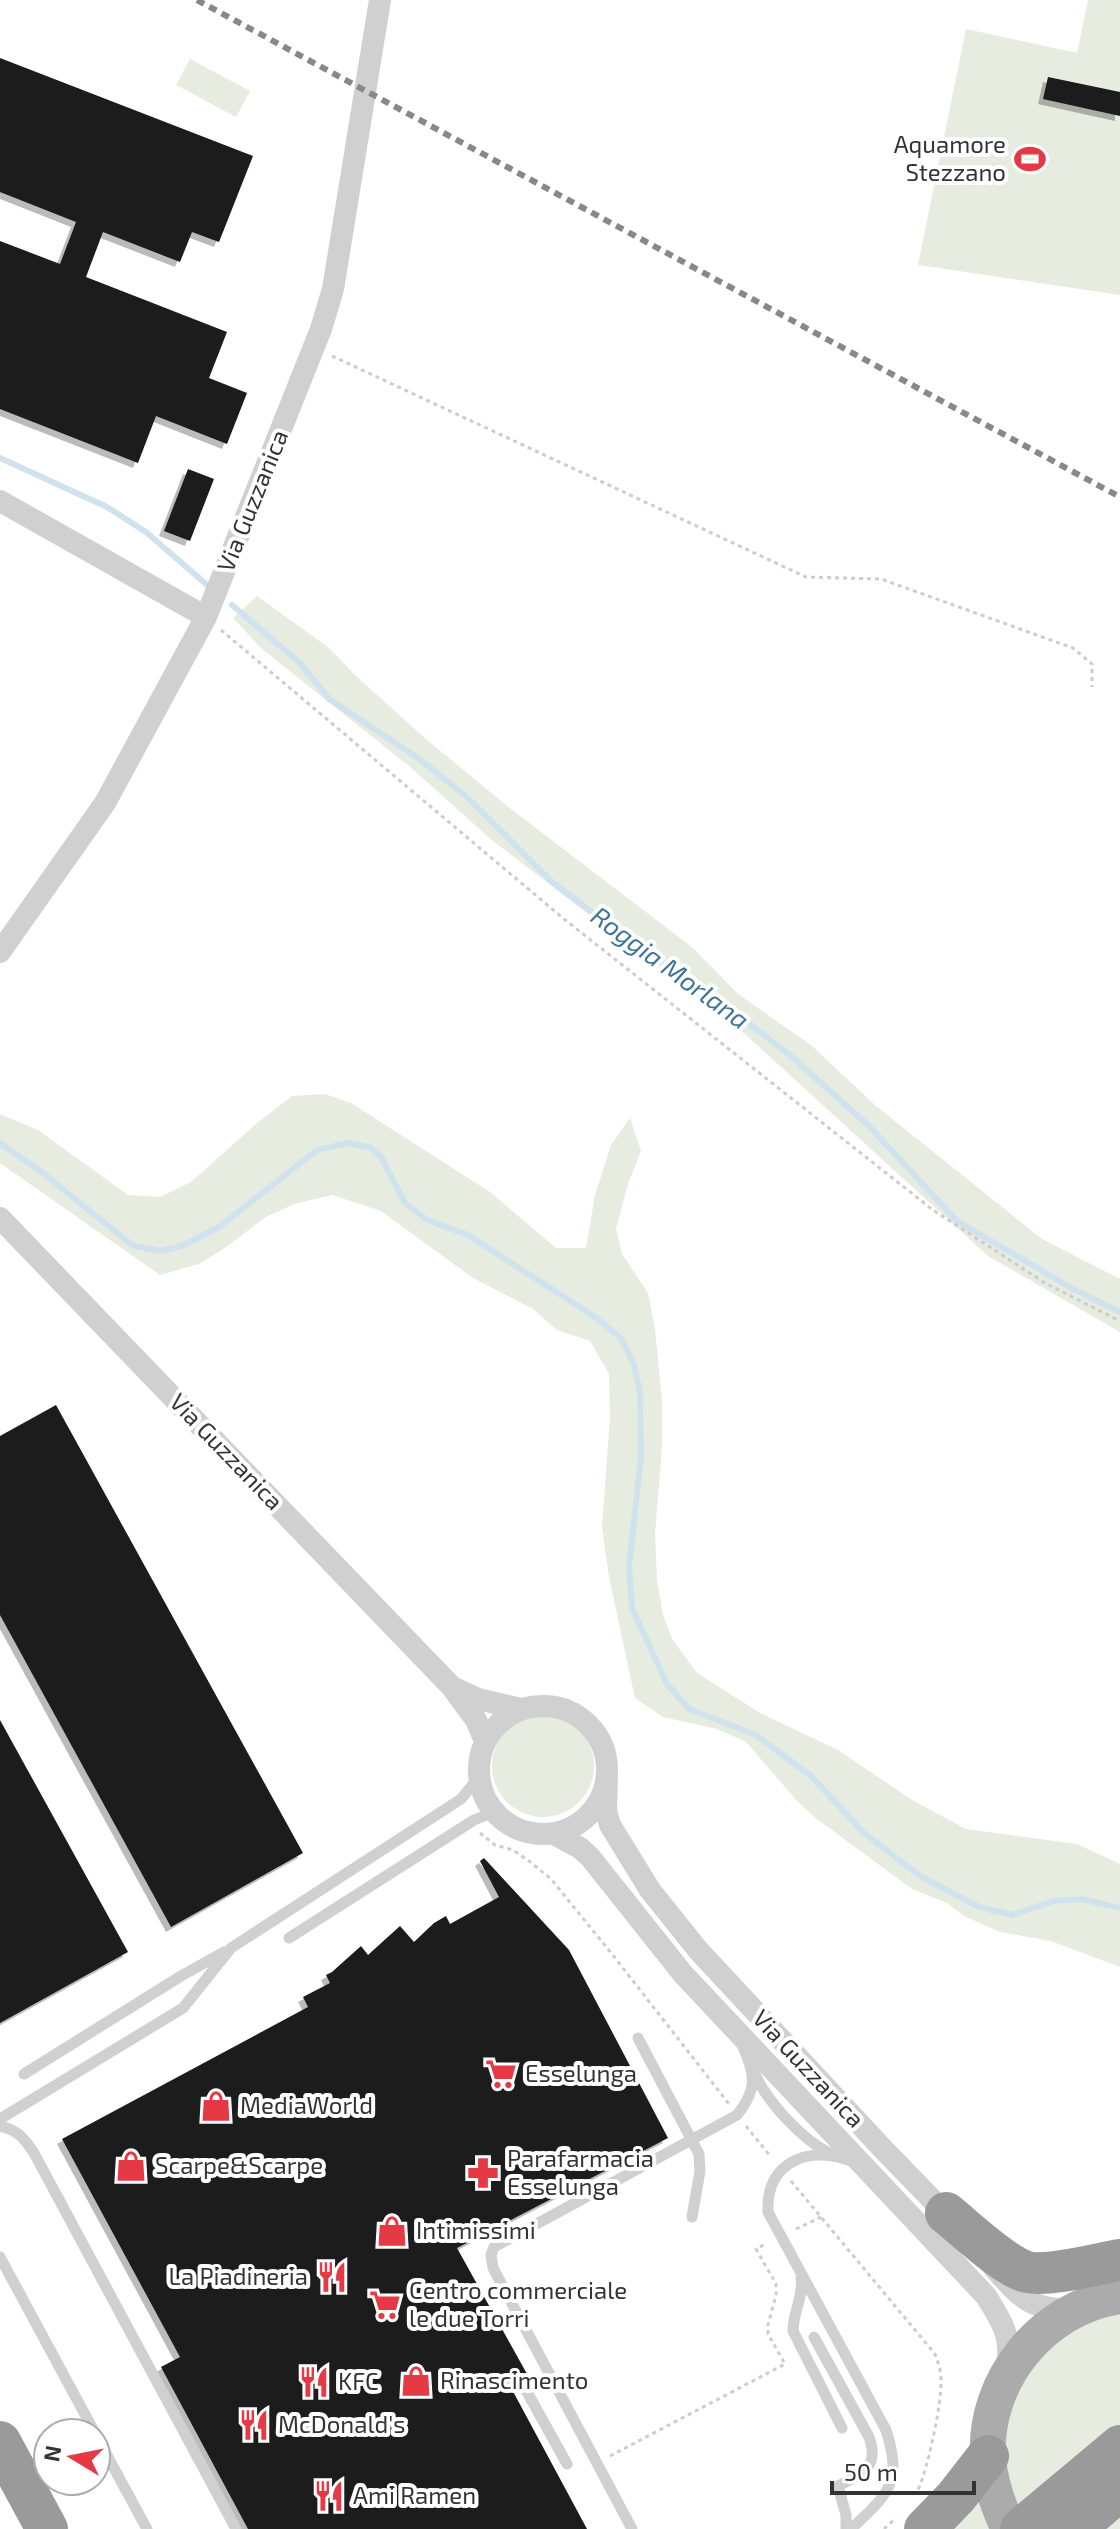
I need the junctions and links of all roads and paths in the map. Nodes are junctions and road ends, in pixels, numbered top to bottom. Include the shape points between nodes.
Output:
1 (380, 0) edge
2 (314, 348) junction
3 (0, 501) edge
4 (206, 617) junction
5 (1092, 687) dead end
6 (0, 952) edge
7 (0, 1218) edge
8 (1120, 1321) edge
9 (451, 1686) junction
10 (521, 1709) junction
11 (485, 1741) junction
12 (607, 1774) junction
13 (479, 1777) junction
14 (484, 1816) junction
15 (554, 1834) junction
16 (289, 1938) dead end
17 (231, 1948) junction
18 (712, 2005) junction
19 (638, 2038) dead end
20 (751, 2066) junction
21 (24, 2074) dead end
22 (737, 2115) junction
23 (0, 2119) edge
24 (0, 2126) edge
25 (693, 2139) junction
26 (831, 2154) junction
27 (864, 2168) junction
28 (782, 2169) junction
29 (946, 2213) junction
30 (692, 2217) dead end
31 (756, 2249) dead end
32 (0, 2257) edge
33 (1120, 2260) edge
34 (800, 2272) junction
35 (1120, 2296) edge
36 (1073, 2310) junction
37 (814, 2337) dead end
38 (1006, 2376) junction
39 (522, 2383) dead end
40 (87, 2417) edge
41 (842, 2428) dead end
42 (0, 2442) edge
43 (1120, 2446) edge
44 (988, 2456) junction
45 (598, 2462) junction
46 (112, 2464) edge
47 (567, 2464) dead end
48 (1120, 2490) edge
49 (916, 2511) edge
50 (1019, 2527) edge
51 (47, 2529) edge
52 (147, 2529) edge
53 (236, 2529) edge
54 (632, 2529) edge
55 (848, 2529) edge
56 (884, 2529) edge
57 (1074, 2529) edge

1 - 2 street, Via Guzzanica via 333,289
2 - 4 street, Via Guzzanica
2 - 5 path via 806,577 881,579 1073,648 1092,664
3 - 4 street
4 - 6 street, Via Guzzanica via 105,803
4 - 8 path via 564,919 933,1210 1045,1283
7 - 9 street, Via Guzzanica
9 - 10 street, Via Guzzanica
9 - 11 street, Via Guzzanica
10 - 11 street via 494,1727
10 - 12 street, Via Guzzanica via 563,1708 581,1718 596,1733
11 - 13 street
12 - 15 street via 591,1813
12 - 29 street, Via Guzzanica via 610,1825 650,1890 698,1950
13 - 14 street
13 - 17 lane via 461,1799
14 - 15 street, Via Guzzanica via 527,1833
14 - 16 lane
14 - 22 path via 483,1838 513,1850 551,1879
15 - 18 street, Via Guzzanica via 590,1857
17 - 21 lane
17 - 23 lane via 183,2008
18 - 20 lane
18 - 27 street, Via Guzzanica
19 - 25 lane
20 - 22 lane via 751,2092
20 - 26 lane via 761,2090 812,2144
22 - 25 lane
22 - 28 path
24 - 53 lane via 14,2129 34,2153
25 - 30 lane via 700,2171
25 - 45 lane via 494,2247 491,2255 493,2268
26 - 27 lane
26 - 28 lane via 815,2154
27 - 38 street, Via Guzzanica via 986,2296 1003,2323 1010,2351
28 - 34 lane via 767,2195 768,2212
28 - 49 path via 935,2354 939,2404
29 - 33 highway via 1007,2262 1028,2272
29 - 36 street, Via Guzzanica via 1023,2298 1047,2309
31 - 45 path via 776,2284 768,2334 785,2364
32 - 40 lane
34 - 41 lane via 793,2331
34 - 55 lane via 892,2450 890,2485 881,2501
35 - 36 main road
36 - 38 main road via 1047,2327
37 - 55 lane via 873,2449 866,2470 838,2486
38 - 44 main road via 989,2428
39 - 47 lane
42 - 51 highway
43 - 50 highway
44 - 49 highway via 956,2497
44 - 50 main road via 998,2507
45 - 54 lane
46 - 52 lane
48 - 57 highway
49 - 56 path

